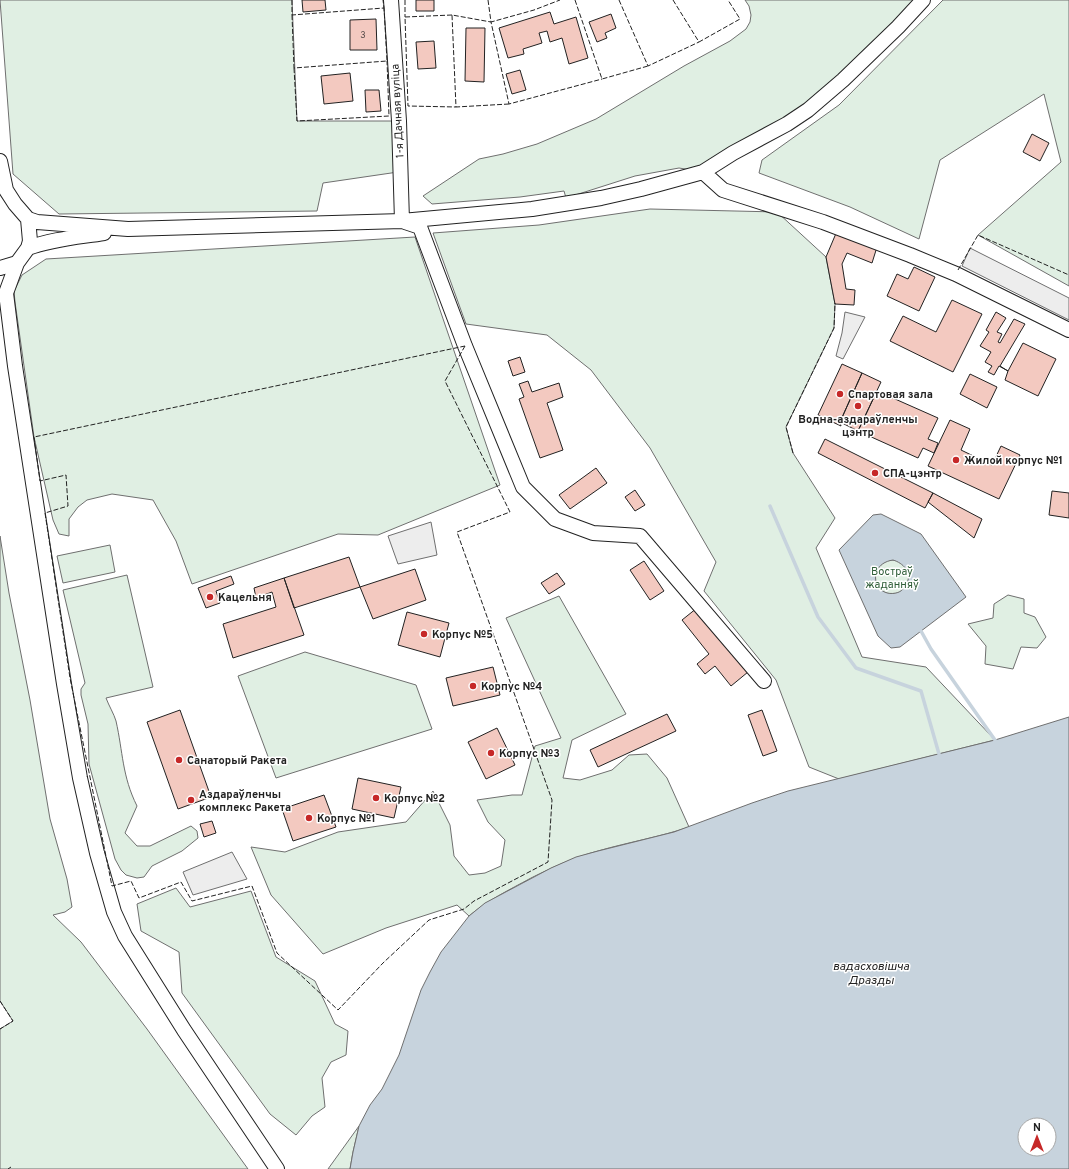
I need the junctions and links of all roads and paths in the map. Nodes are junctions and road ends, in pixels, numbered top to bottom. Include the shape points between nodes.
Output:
1 (392, 0) edge
2 (923, 0) edge
3 (0, 161) edge
4 (703, 172) junction
5 (0, 200) edge
6 (15, 204) junction
7 (28, 219) junction
8 (402, 221) junction
9 (128, 229) junction
10 (28, 248) junction
11 (17, 263) junction
12 (0, 268) edge
13 (0, 306) edge
14 (1069, 330) edge
15 (16, 366) junction
16 (764, 681) dead end
17 (277, 1169) edge

1 - 8 street, 1-я Дачная вуліца
2 - 4 street via 843,80 808,110
3 - 6 street via 6,190
4 - 8 street via 601,198 532,209
4 - 14 street via 723,190 823,222 910,255 956,274
5 - 6 street
6 - 7 street
7 - 9 street via 37,222
7 - 10 street
8 - 9 street
8 - 16 street via 420,228 523,487 555,519 594,533 640,536
9 - 10 street via 67,238
10 - 11 street
11 - 12 street
11 - 15 street via 6,293
13 - 15 street
15 - 17 street via 80,778 114,912 124,936 176,1018

